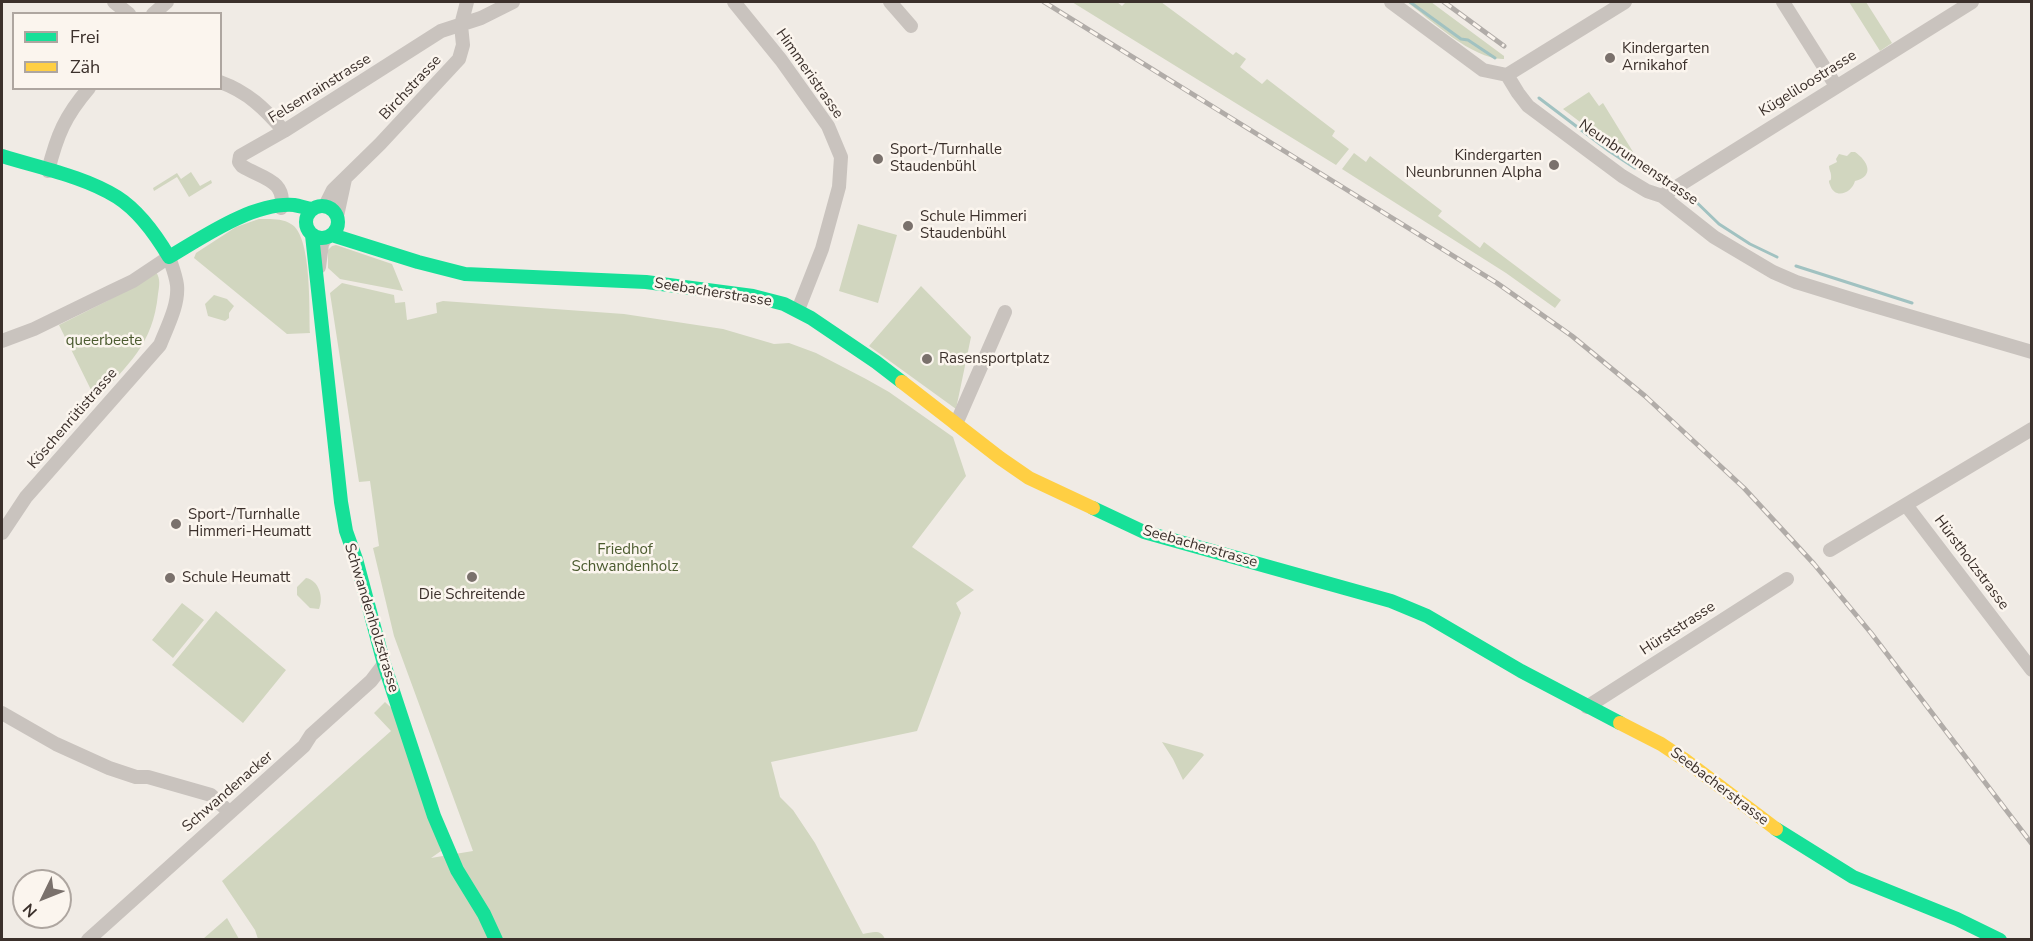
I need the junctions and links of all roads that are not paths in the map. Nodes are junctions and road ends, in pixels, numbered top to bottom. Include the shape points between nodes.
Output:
1 (114, 2) edge
2 (167, 2) edge
3 (467, 2) edge
4 (513, 2) edge
5 (734, 2) edge
6 (890, 2) edge
7 (1391, 2) edge
8 (1625, 2) edge
9 (1783, 2) edge
10 (1972, 2) edge
11 (126, 12) edge
12 (155, 12) edge
13 (461, 25) junction
14 (911, 26) dead end
15 (1507, 75) junction
16 (222, 83) edge
17 (1836, 86) junction
18 (87, 90) edge
19 (284, 131) junction
20 (2, 156) edge
21 (48, 171) junction
22 (345, 177) junction
23 (1662, 196) junction
24 (281, 208) junction
25 (319, 208) junction
26 (338, 219) junction
27 (319, 233) junction
28 (378, 249) junction
29 (169, 257) junction
30 (798, 310) junction
31 (1005, 312) dead end
32 (2, 340) edge
33 (2031, 352) edge
34 (956, 424) junction
35 (2031, 429) edge
36 (1906, 505) junction
37 (2, 533) edge
38 (1830, 550) dead end
39 (1786, 579) dead end
40 (384, 664) junction
41 (2031, 670) edge
42 (1587, 707) junction
43 (2, 713) edge
44 (229, 812) junction
45 (88, 939) edge
46 (496, 939) edge
47 (2000, 939) edge

1 - 11 street
2 - 12 street
3 - 13 street
4 - 13 street
5 - 30 street, Himmeristrasse via 828,126 841,157 839,187 825,238
6 - 14 street
7 - 15 street via 1483,70
8 - 15 street
9 - 17 street
10 - 17 street, Kügeliloostrasse
13 - 19 street, Felsenrainstrasse via 441,31
13 - 22 street, Birchstrasse via 462,54 455,65
15 - 23 street, Neunbrunnenstrasse via 1528,106 1622,176
16 - 19 street via 256,100
17 - 23 street, Kügeliloostrasse
18 - 21 street via 61,129
19 - 24 street, Felsenrainstrasse via 240,156 239,162 280,188
20 - 21 street
21 - 29 street via 91,184 118,198 143,220
22 - 25 street, Birchstrasse
22 - 26 street
23 - 33 street, Neunbrunnenstrasse via 1720,242 1778,275
24 - 25 street
24 - 27 street, Seebacherstrasse
24 - 29 street via 238,217
25 - 26 street, Seebacherstrasse via 330,208
25 - 27 street via 307,215
26 - 27 street via 337,229
26 - 28 street, Seebacherstrasse
27 - 28 street, Seebacherstrasse
27 - 40 street, Schwandenholzstrasse via 313,256 344,522
28 - 30 street, Seebacherstrasse via 465,274 646,282 753,296
29 - 32 street via 123,286
29 - 37 street, Köschenrütistrasse via 177,288 160,345 26,497
30 - 34 street, Seebacherstrasse via 876,362
31 - 34 street
34 - 42 street, Seebacherstrasse via 1029,478 1144,532 1391,601 1427,616
35 - 36 street
36 - 38 street
36 - 41 street, Hürstholzstrasse
39 - 42 street, Hürststrasse
40 - 44 street, Schwandenacker via 304,746
40 - 46 street, Schwandenholzstrasse via 434,816 457,870
42 - 47 street, Seebacherstrasse via 1685,759 1771,826 1853,877
43 - 44 street via 109,768 211,795
44 - 45 street, Schwandenacker

